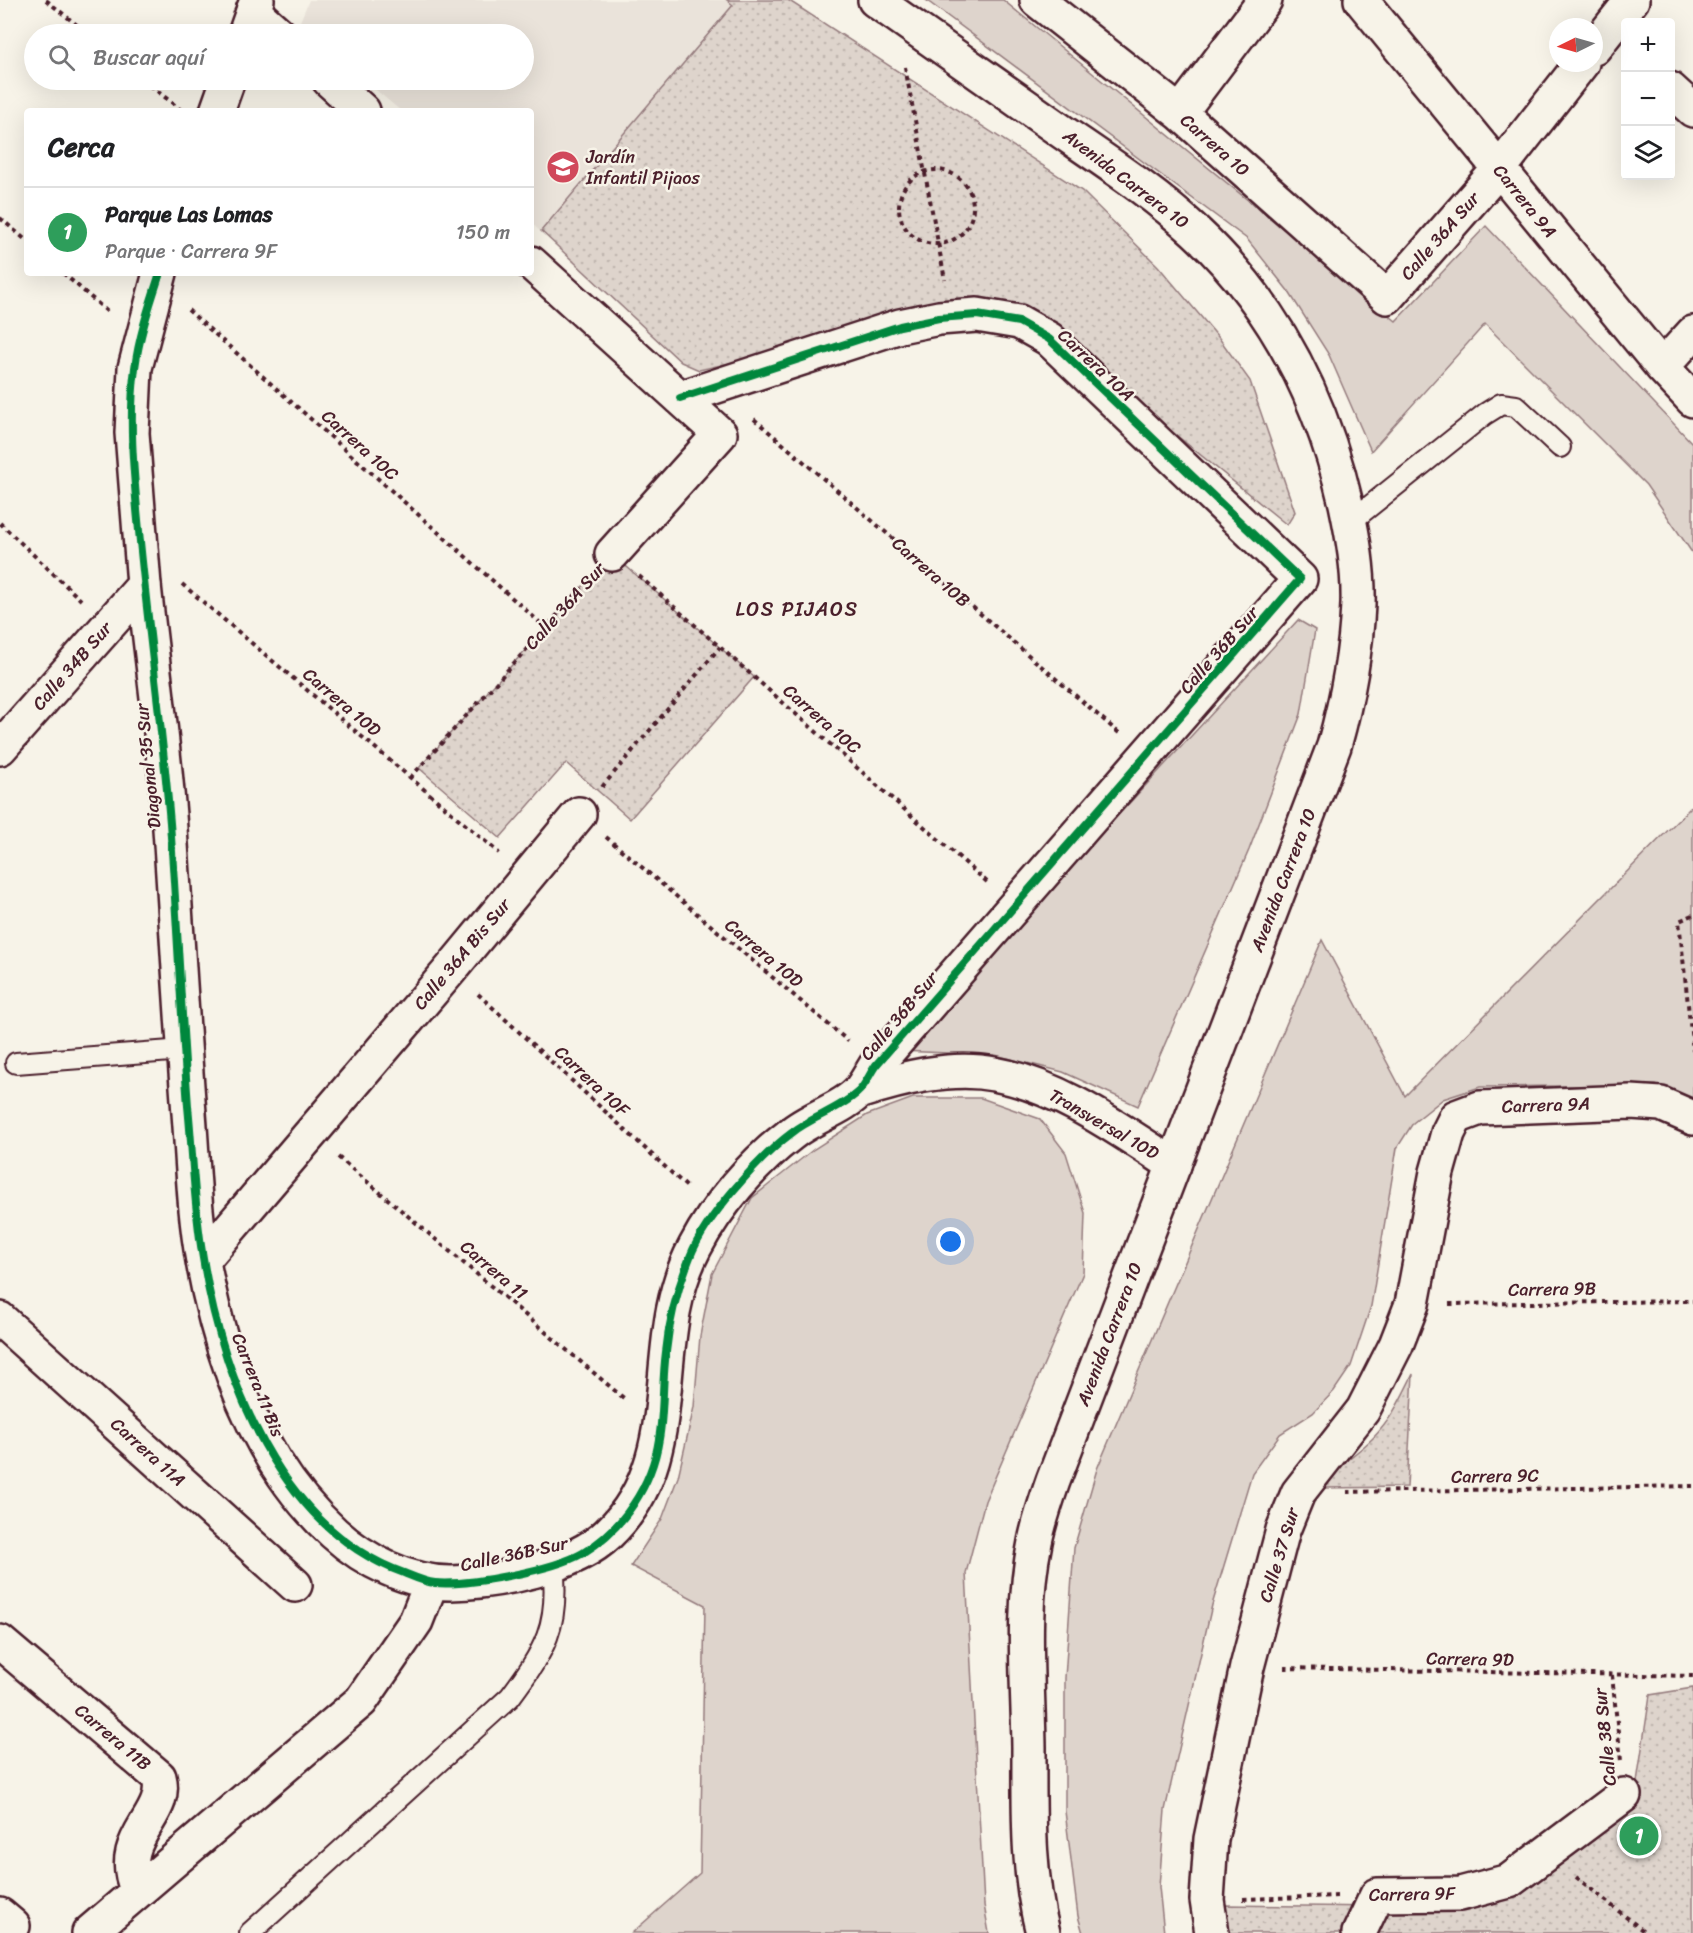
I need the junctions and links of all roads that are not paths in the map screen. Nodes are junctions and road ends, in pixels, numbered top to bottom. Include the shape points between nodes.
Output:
1 (1037, 0) edge
2 (1265, 0) edge
3 (1361, 0) edge
4 (892, 5) edge
5 (252, 15) edge
6 (265, 24) edge
7 (1575, 72) edge
8 (224, 90) edge
9 (340, 90) edge
10 (1675, 93) edge
11 (218, 108) edge
12 (360, 108) edge
13 (1693, 110) edge
14 (1180, 113) junction
15 (1499, 169) junction
16 (534, 266) edge
17 (159, 278) edge
18 (1387, 297) joint
19 (1693, 333) edge
20 (1662, 368) junction
21 (680, 398) junction
22 (1693, 400) edge
23 (1560, 447) dead end
24 (1350, 522) junction
25 (612, 554) road end
26 (1300, 579) joint
27 (144, 585) junction
28 (0, 748) edge
29 (579, 814) road end
30 (184, 1050) junction
31 (16, 1063) dead end
32 (858, 1092) junction
33 (1693, 1118) edge
34 (1174, 1165) junction
35 (1437, 1172) joint
36 (203, 1260) junction
37 (4, 1331) edge
38 (553, 1565) junction
39 (431, 1583) junction
40 (295, 1585) dead end
41 (0, 1642) edge
42 (1624, 1795) road end
43 (137, 1889) junction
44 (89, 1933) edge
45 (250, 1933) edge
46 (1043, 1933) edge
47 (1212, 1933) edge
48 (1359, 1933) edge

1 - 14 street, Carrera 10
2 - 14 street
3 - 15 street, Carrera 9A
4 - 24 street, Avenida Carrera 10 via 1149,192 1240,277 1284,340 1318,409
5 - 6 street
7 - 15 street, Calle 36A Sur
8 - 11 street
9 - 12 street
10 - 13 street
14 - 18 street, Carrera 10
15 - 18 street, Calle 36A Sur
15 - 20 street, Carrera 9A
16 - 21 street
17 - 27 street, Diagonal 35 Sur via 135,368 132,433
19 - 20 street
20 - 22 street, Carrera 9A
21 - 25 street, Calle 36A Sur via 720,434
21 - 26 street, Carrera 10A via 900,326 977,315 1019,322 1049,339
23 - 24 lane via 1516,406 1501,404
24 - 34 street, Avenida Carrera 10 via 1357,557 1358,603 1345,704 1334,746
26 - 32 street, Calle 36B Sur via 876,1065
27 - 28 street, Calle 34B Sur
27 - 30 street, Diagonal 35 Sur via 170,821
29 - 36 street, Calle 36A Bis Sur
30 - 31 lane
30 - 36 street, Diagonal 35 Sur
32 - 34 street, Transversal 10D via 906,1077 992,1073 1035,1085 1086,1110
32 - 38 street, Calle 36B Sur via 792,1133 715,1213 692,1251 677,1294 666,1346 660,1428 649,1477 629,1511 606,1536 579,1556
33 - 35 street, Carrera 9A via 1661,1104 1631,1102 1480,1108 1456,1117
34 - 46 street, Avenida Carrera 10 via 1053,1481 1035,1542 1029,1584 1028,1644 1030,1858
35 - 47 street, Calle 37 Sur via 1412,1304 1377,1387 1298,1493 1283,1530 1247,1667 1211,1839 1207,1900
36 - 39 street, Carrera 11 Bis via 232,1368 256,1432 286,1479 318,1518 351,1548 381,1565
37 - 40 street, Carrera 11A
38 - 39 street, Calle 36B Sur via 469,1582
38 - 45 lane via 555,1606 549,1635 539,1657 510,1697
39 - 43 street via 416,1622 361,1701
41 - 43 street, Carrera 11B via 159,1777 162,1788 157,1804 132,1852 130,1873
42 - 48 street, Carrera 9F via 1509,1881 1460,1894 1377,1895
43 - 44 street

